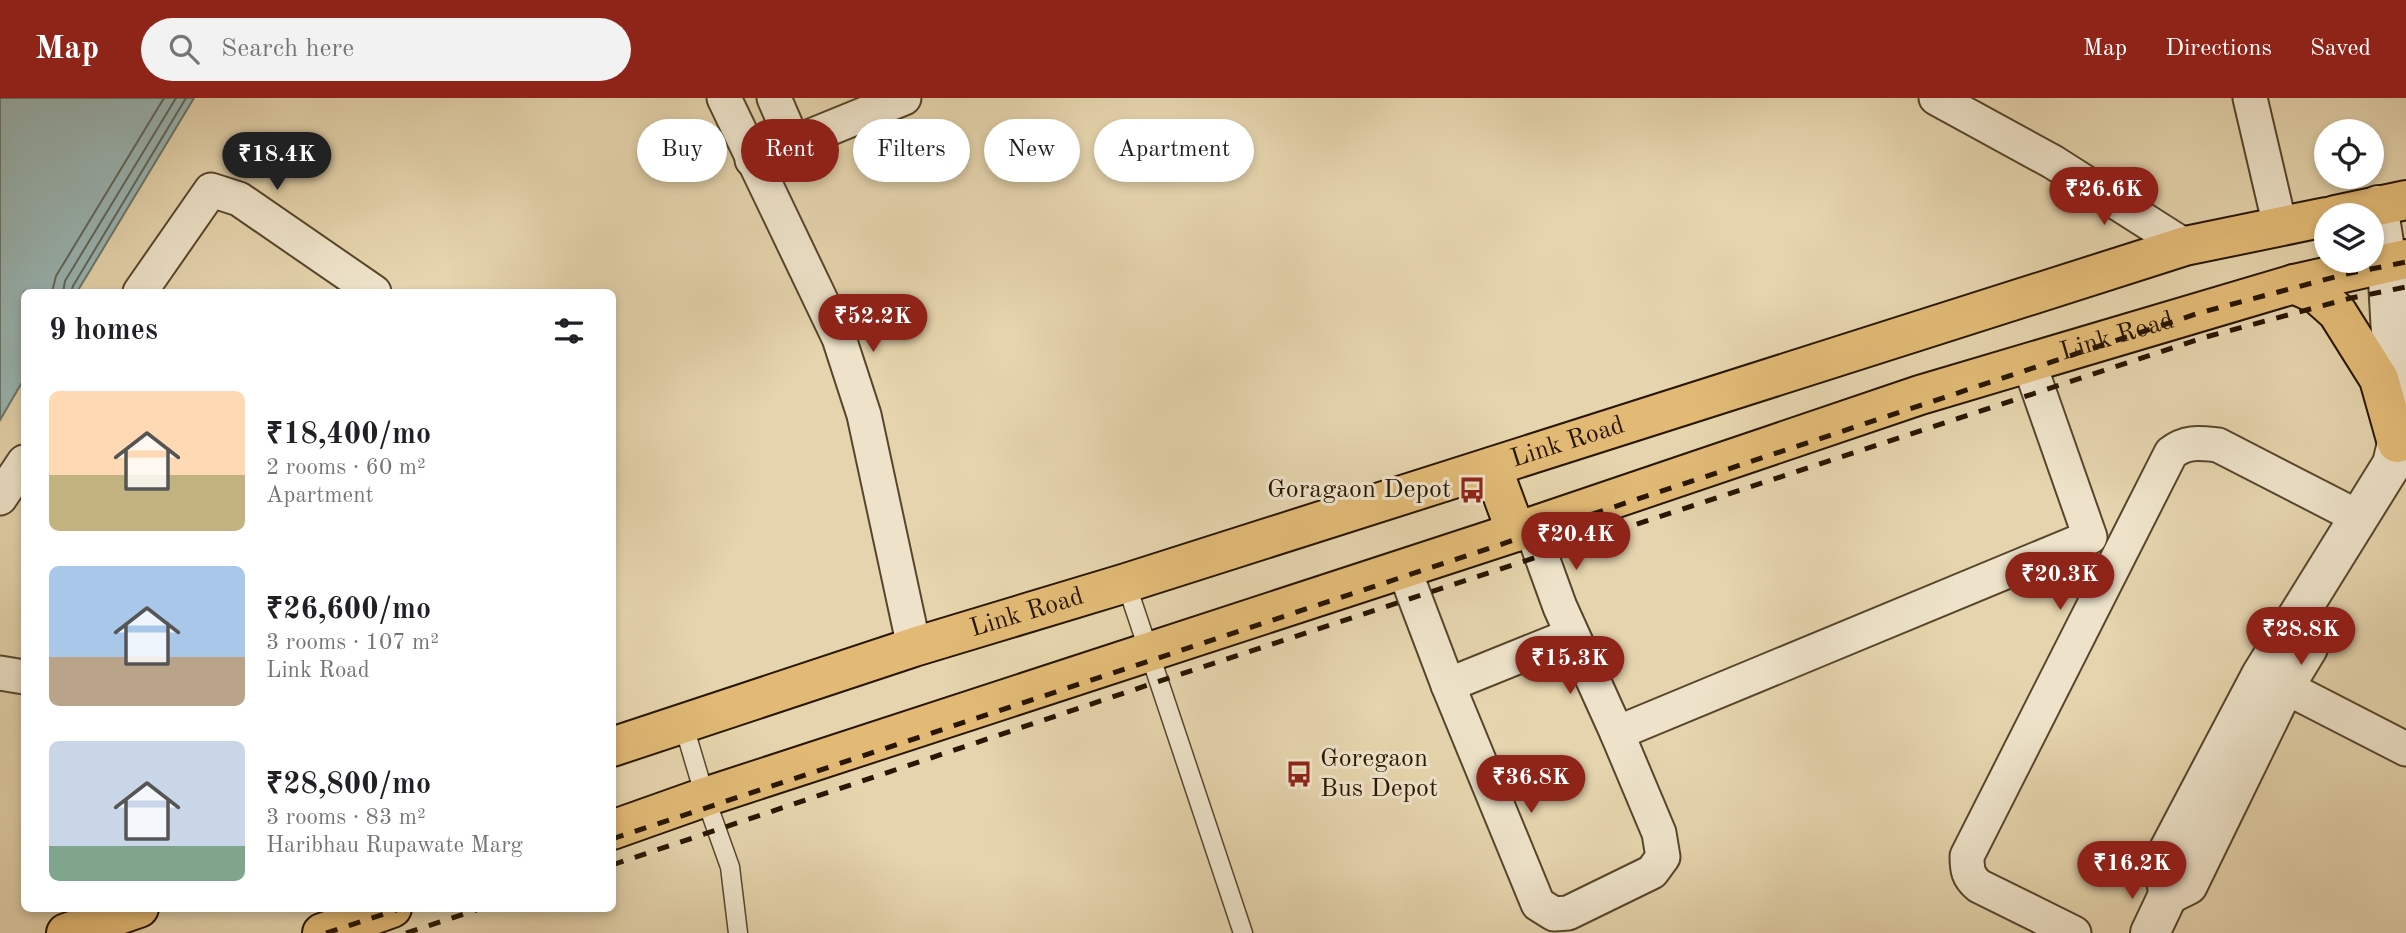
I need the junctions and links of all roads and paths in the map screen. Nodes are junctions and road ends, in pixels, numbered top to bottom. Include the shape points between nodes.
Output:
1 (724, 98) edge
2 (775, 98) edge
3 (904, 98) edge
4 (1936, 98) edge
5 (2249, 98) edge
6 (784, 119) edge
7 (839, 124) edge
8 (741, 136) edge
9 (763, 182) edge
10 (2395, 202) edge
11 (2314, 219) edge
12 (2280, 226) junction
13 (2185, 246) junction
14 (2400, 254) edge
15 (2294, 284) junction
16 (142, 289) edge
17 (370, 289) edge
18 (1903, 335) junction
19 (2029, 363) junction
20 (1920, 395) junction
21 (2402, 461) edge
22 (21, 466) edge
23 (1492, 467) junction
24 (0, 498) edge
25 (2358, 517) junction
26 (1524, 530) junction
27 (2090, 537) junction
28 (2118, 556) junction
29 (1404, 569) junction
30 (1126, 583) junction
31 (1572, 635) junction
32 (914, 647) junction
33 (1149, 653) junction
34 (0, 673) edge
35 (21, 676) edge
36 (2273, 680) junction
37 (1448, 685) junction
38 (683, 723) junction
39 (1617, 733) junction
40 (616, 746) edge
41 (2406, 749) edge
42 (705, 797) junction
43 (616, 829) edge
44 (127, 912) edge
45 (381, 912) edge
46 (67, 933) edge
47 (322, 933) edge
48 (738, 933) edge
49 (1243, 933) edge
50 (2074, 933) edge
51 (2150, 933) edge

1 - 8 street
2 - 6 street
3 - 7 street
4 - 13 street via 2053,162
5 - 12 street
9 - 32 street via 839,338 864,415
10 - 14 street
11 - 12 main road, Link Road
12 - 13 main road, Link Road
13 - 18 main road, Link Road
14 - 15 main road, Link Road
14 - 21 street
15 - 19 main road, Link Road
15 - 21 main road via 2318,295 2337,312 2379,379
16 - 17 street via 211,190 239,198
18 - 20 main road
18 - 23 main road, Link Road
19 - 20 main road, Link Road
19 - 27 street
20 - 26 main road, Link Road
21 - 25 street via 2392,464
21 - 36 street
22 - 24 street
23 - 26 main road
23 - 30 main road, Link Road
25 - 28 street via 2218,444 2182,444 2163,464
25 - 36 street
26 - 29 main road, Link Road
26 - 31 street
27 - 28 street
27 - 39 street
28 - 50 street via 1967,856 1967,870 1979,886
29 - 33 main road, Link Road
29 - 37 street
30 - 32 main road, Link Road
30 - 33 lane
31 - 37 street
31 - 39 street
32 - 38 main road, Link Road
33 - 42 main road, Link Road
33 - 49 lane
34 - 35 street
36 - 41 street
36 - 51 street via 2164,859 2168,895
37 - 39 street via 1538,904 1554,915 1569,913 1652,872 1663,857 1659,833
38 - 40 main road, Link Road
38 - 42 lane
42 - 43 main road, Link Road
42 - 48 lane via 730,867
44 - 46 main road
45 - 47 main road

